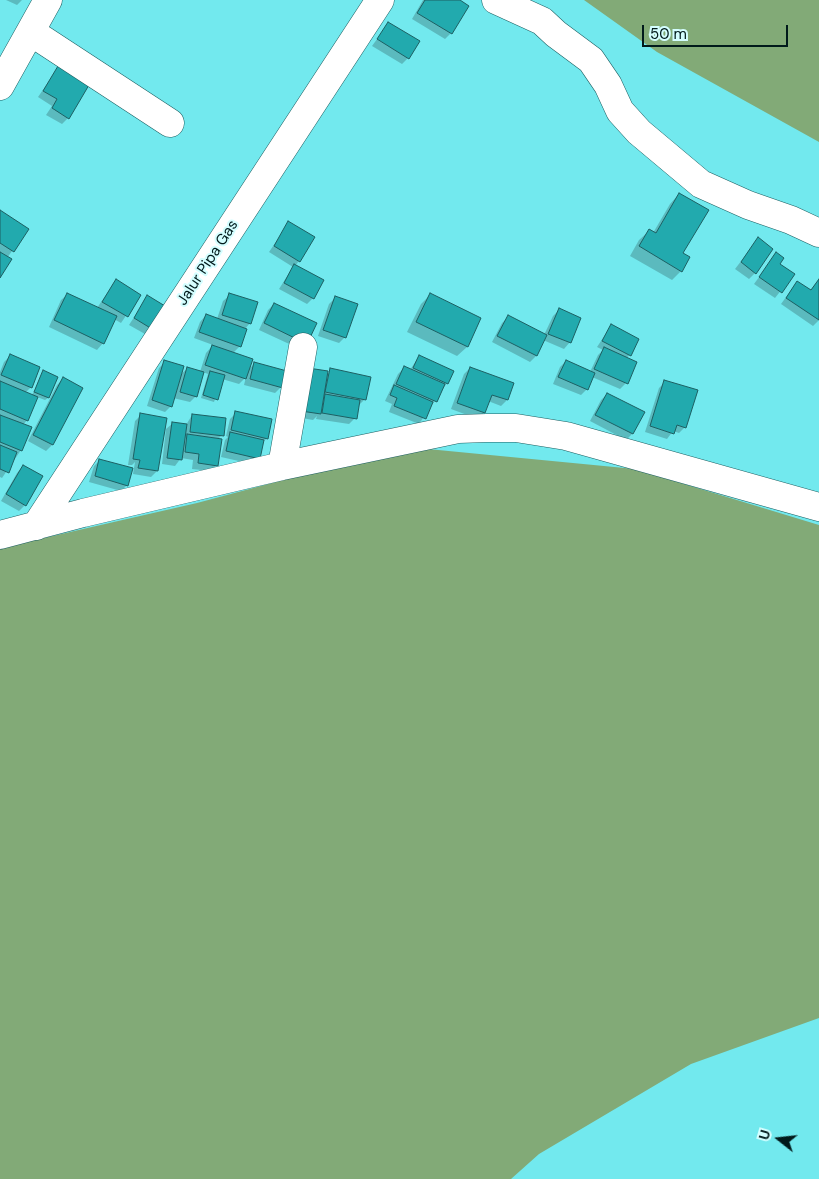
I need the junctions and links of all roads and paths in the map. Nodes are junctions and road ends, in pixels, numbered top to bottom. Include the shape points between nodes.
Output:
1 (48, 0) edge
2 (380, 0) edge
3 (496, 0) edge
4 (31, 32) junction
5 (0, 86) edge
6 (170, 123) dead end
7 (819, 233) edge
8 (302, 346) dead end
9 (282, 466) junction
10 (819, 506) edge
11 (36, 526) junction
12 (0, 535) edge

1 - 4 street
2 - 11 street, Jalur Pipa Gas
3 - 7 street via 542,21 591,60 620,111 639,132 701,184
4 - 5 street
4 - 6 street
8 - 9 street
9 - 10 street via 458,429 516,428 566,436
9 - 11 street
11 - 12 street

